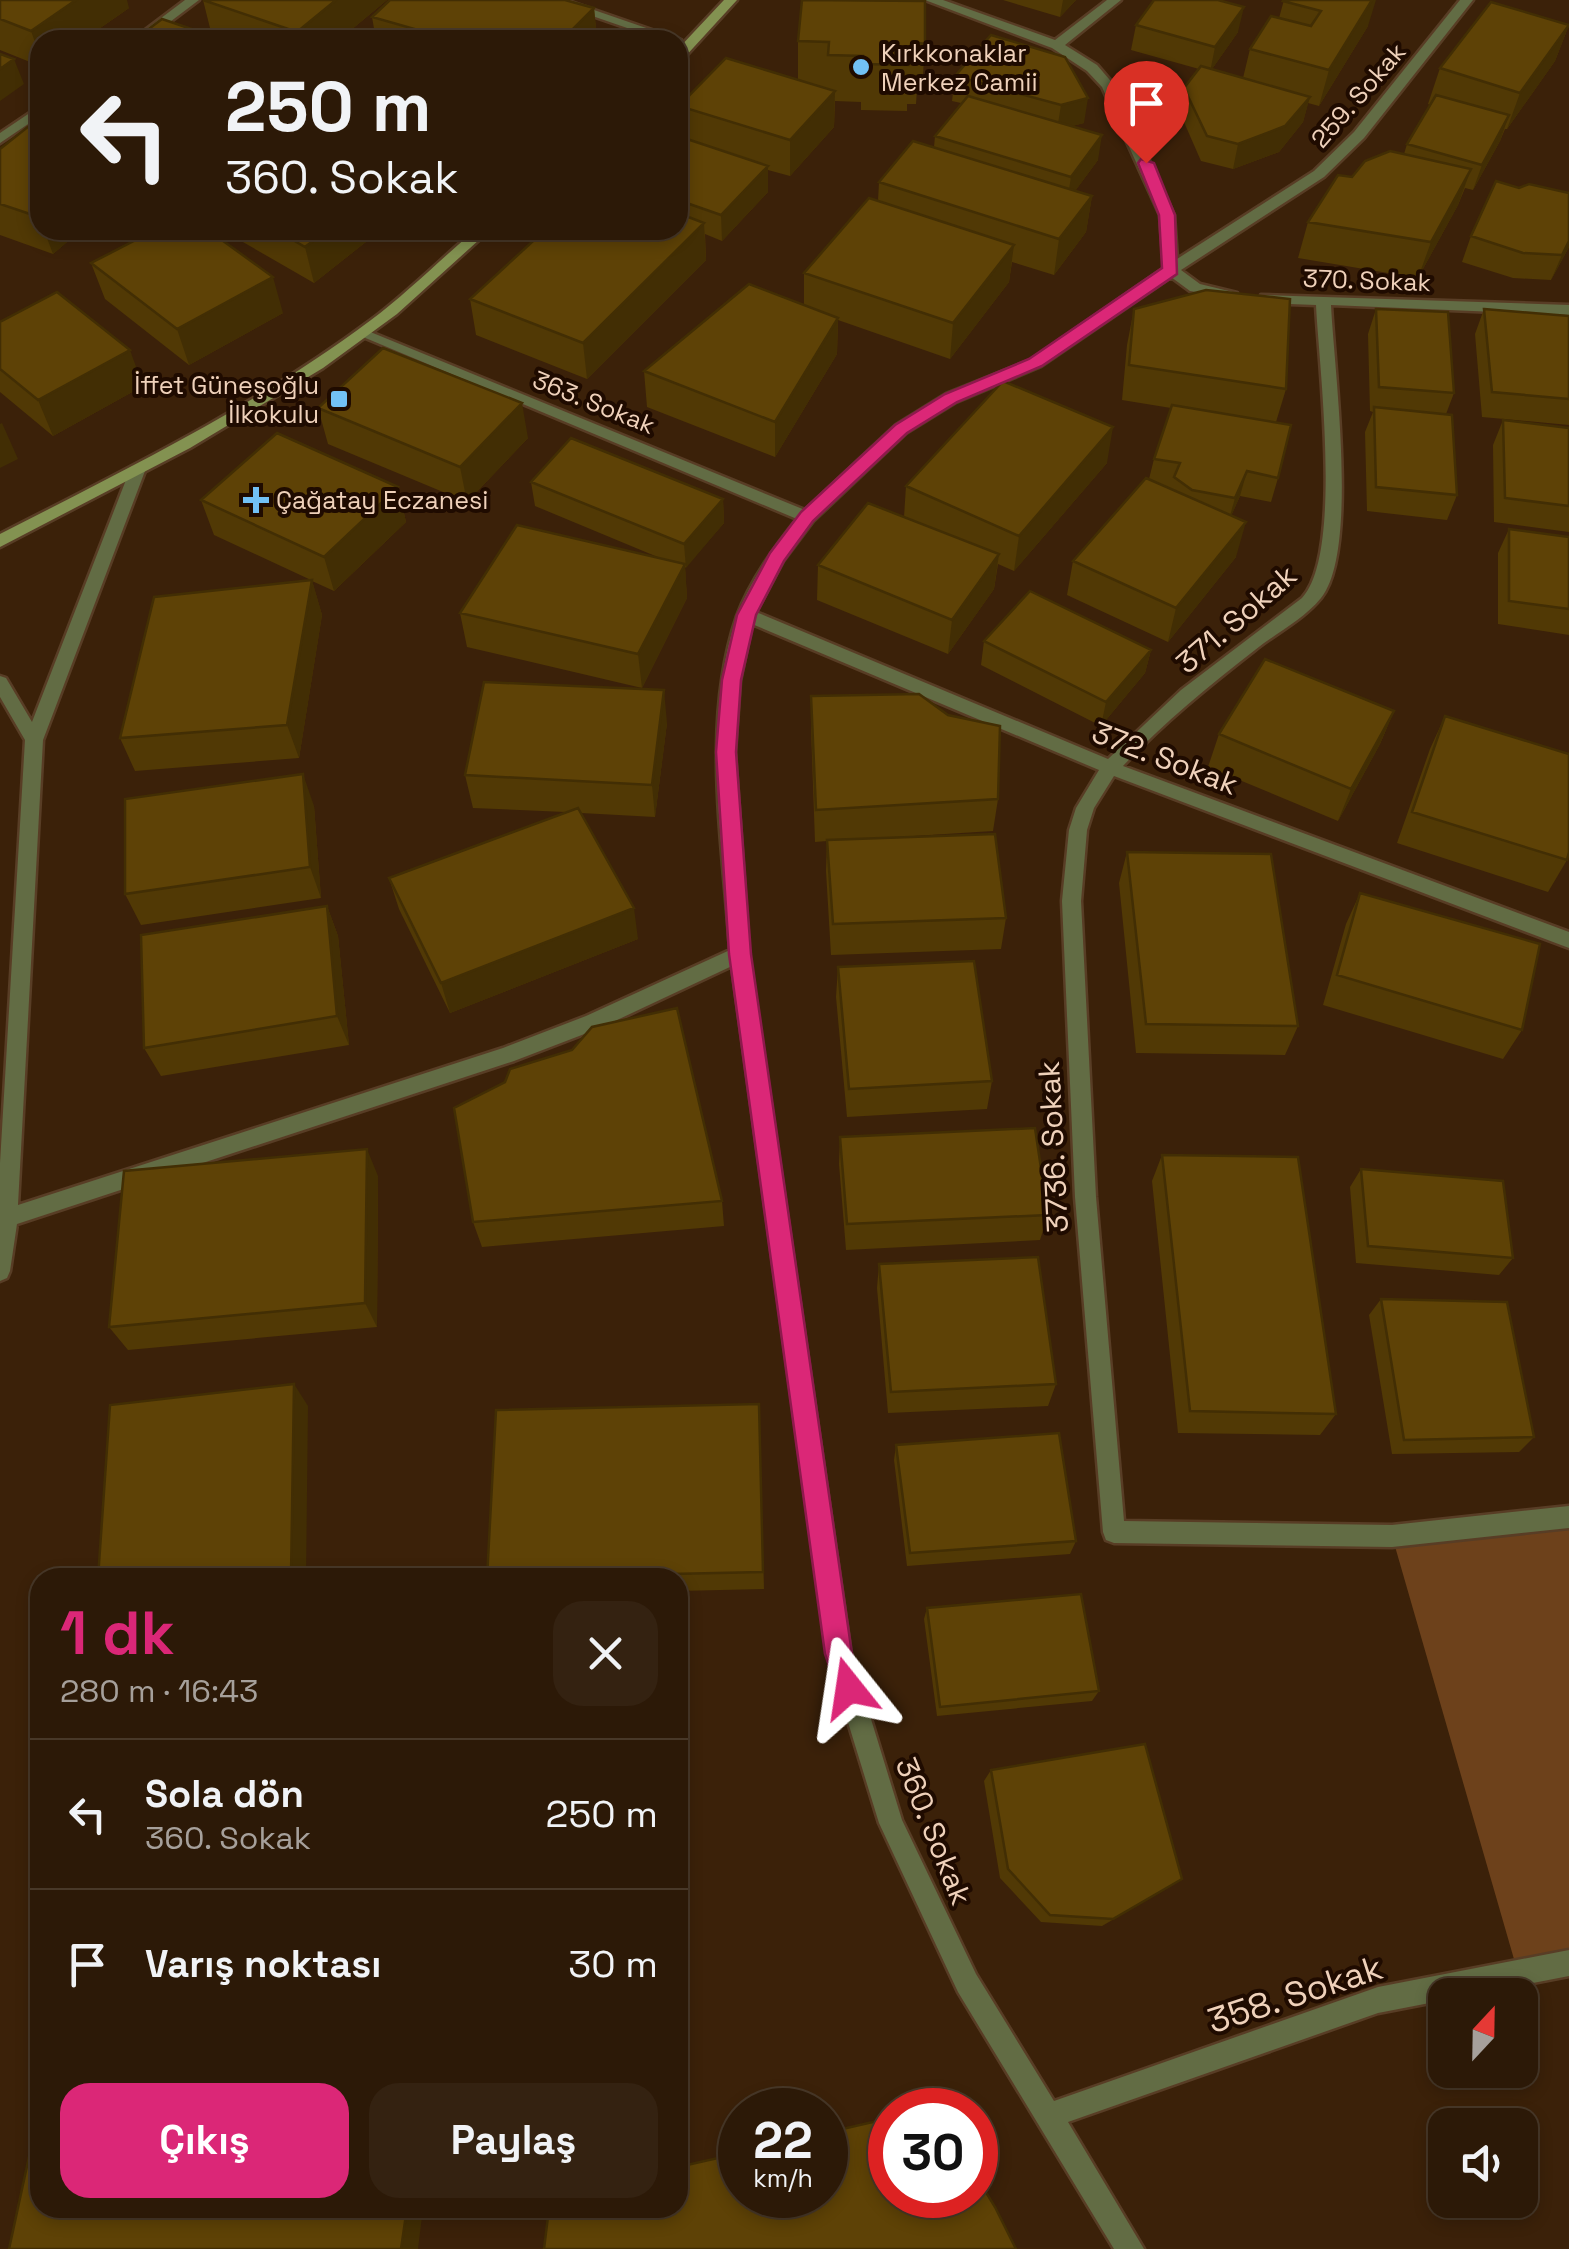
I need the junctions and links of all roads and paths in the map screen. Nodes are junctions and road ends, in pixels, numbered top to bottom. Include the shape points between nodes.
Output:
1 (193, 0) edge
2 (552, 0) edge
3 (731, 0) edge
4 (932, 0) edge
5 (1115, 0) edge
6 (1467, 0) edge
7 (152, 30) edge
8 (644, 30) edge
9 (688, 36) edge
10 (1057, 45) junction
11 (30, 117) edge
12 (0, 139) edge
13 (471, 240) edge
14 (1171, 270) junction
15 (1322, 301) junction
16 (1569, 310) edge
17 (362, 334) junction
18 (137, 471) junction
19 (807, 517) junction
20 (0, 542) edge
21 (746, 615) junction
22 (0, 682) edge
23 (34, 740) junction
24 (1111, 768) junction
25 (1569, 940) edge
26 (740, 954) junction
27 (4, 1219) edge
28 (0, 1271) edge
29 (1569, 1517) edge
30 (1569, 1963) edge
31 (1048, 2116) junction
32 (1130, 2249) edge

1 - 7 street
2 - 8 street
3 - 9 street
4 - 10 street
5 - 10 street
6 - 14 street, 259. Sokak via 1359,135 1318,174
10 - 14 street via 1108,86 1167,215
11 - 12 street
13 - 17 street
14 - 15 street, 370. Sokak via 1195,288 1232,296
14 - 19 street, 360. Sokak via 1049,354 951,398 901,429
15 - 16 street, 370. Sokak
15 - 24 street, 371. Sokak via 1331,505 1330,554 1320,588
17 - 18 street
17 - 19 street, 363. Sokak
18 - 20 street
18 - 23 street
19 - 21 street, 360. Sokak
21 - 24 street, 372. Sokak
21 - 26 street, 360. Sokak via 731,680 726,752
22 - 23 street
23 - 27 street
24 - 25 street, 372. Sokak
24 - 29 street, 3736. Sokak via 1085,806 1074,856 1079,1113 1114,1532 1392,1536
26 - 27 street via 506,1055
26 - 31 street, 360. Sokak via 839,1654 891,1823 967,1982
27 - 28 street
30 - 31 street, 358. Sokak via 1378,2000
31 - 32 street, 360. Sokak

